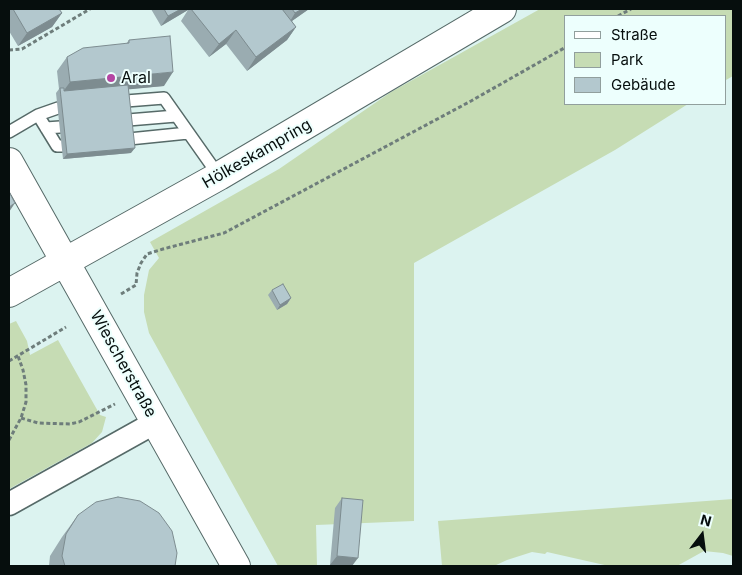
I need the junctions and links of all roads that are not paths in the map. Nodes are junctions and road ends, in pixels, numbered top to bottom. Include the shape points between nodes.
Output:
1 (502, 9) edge
2 (126, 101) edge
3 (58, 108) dead end
4 (38, 115) junction
5 (176, 116) junction
6 (128, 120) edge
7 (60, 127) dead end
8 (46, 128) junction
9 (9, 132) edge
10 (188, 133) junction
11 (130, 139) edge
12 (62, 146) dead end
13 (9, 162) edge
14 (219, 176) junction
15 (65, 262) junction
16 (9, 293) edge
17 (156, 422) junction
18 (9, 504) edge
19 (236, 566) edge

1 - 14 main road, Hölkeskampring
2 - 5 lane via 164,98
3 - 4 lane
4 - 8 lane
4 - 9 lane
5 - 6 lane
5 - 10 lane
7 - 8 lane
8 - 12 lane via 57,146
10 - 11 lane
10 - 14 lane
13 - 15 main road, Wiescherstraße
14 - 15 main road, Hölkeskampring
15 - 16 main road, Hölkeskampring
15 - 17 main road, Wiescherstraße
17 - 18 street
17 - 19 main road, Wiescherstraße

